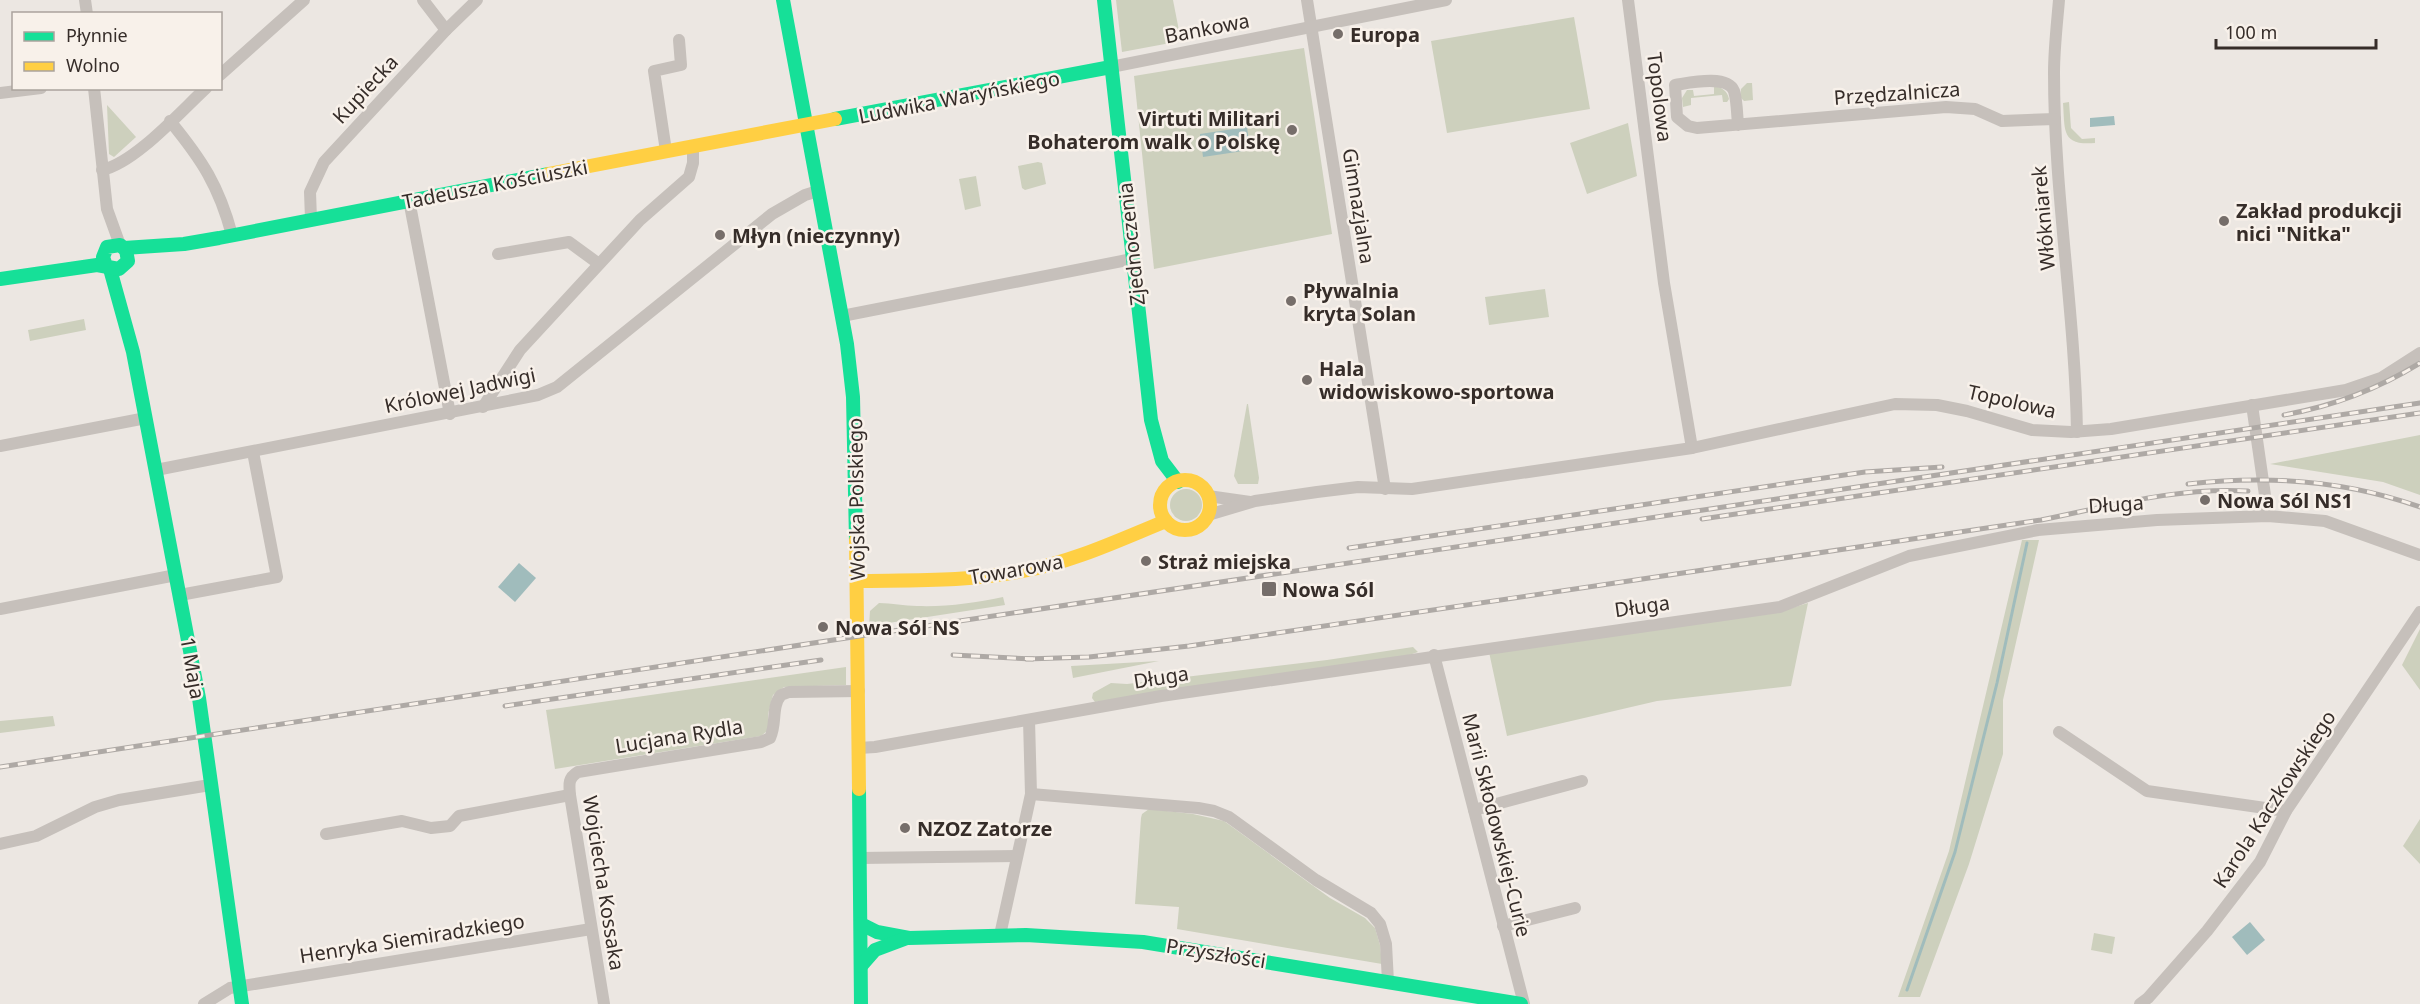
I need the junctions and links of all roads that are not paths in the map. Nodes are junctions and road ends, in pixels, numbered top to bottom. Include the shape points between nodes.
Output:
1 (304, 0) edge
2 (423, 0) edge
3 (477, 0) edge
4 (783, 0) edge
5 (1104, 0) edge
6 (1307, 0) edge
7 (1446, 0) edge
8 (1628, 0) edge
9 (2059, 0) edge
10 (1311, 27) junction
11 (446, 30) junction
12 (679, 40) dead end
13 (1111, 67) junction
14 (222, 73) edge
15 (25, 90) edge
16 (93, 90) edge
17 (204, 90) edge
18 (0, 93) edge
19 (2055, 119) junction
20 (170, 121) junction
21 (1738, 124) junction
22 (807, 126) junction
23 (693, 146) junction
24 (666, 151) junction
25 (102, 170) junction
26 (818, 191) junction
27 (409, 200) junction
28 (311, 219) junction
29 (232, 236) junction
30 (498, 254) dead end
31 (115, 257) junction
32 (1132, 259) junction
33 (599, 264) junction
34 (0, 279) edge
35 (842, 315) junction
36 (2420, 353) edge
37 (2252, 405) junction
38 (483, 407) junction
39 (450, 414) junction
40 (146, 418) junction
41 (2077, 432) junction
42 (0, 446) edge
43 (1692, 448) junction
44 (253, 452) junction
45 (156, 470) junction
46 (1178, 482) junction
47 (1385, 489) junction
48 (1208, 495) junction
49 (1251, 502) junction
50 (1208, 515) junction
51 (2268, 516) junction
52 (1166, 521) junction
53 (2420, 555) edge
54 (176, 575) junction
55 (857, 581) junction
56 (180, 595) junction
57 (0, 609) edge
58 (2420, 612) edge
59 (1434, 655) junction
60 (859, 691) junction
61 (1029, 720) junction
62 (2059, 732) dead end
63 (860, 748) junction
64 (578, 772) joint
65 (1582, 781) dead end
66 (210, 785) junction
67 (1031, 794) junction
68 (570, 795) junction
69 (1474, 810) junction
70 (2286, 812) junction
71 (326, 834) dead end
72 (0, 844) edge
73 (1017, 856) junction
74 (860, 858) junction
75 (1575, 908) dead end
76 (861, 924) junction
77 (1503, 926) junction
78 (591, 929) junction
79 (1000, 935) junction
80 (909, 938) junction
81 (861, 966) junction
82 (1388, 982) junction
83 (239, 986) junction
84 (1434, 996) edge
85 (2145, 1002) edge
86 (204, 1004) edge
87 (242, 1004) edge
88 (604, 1004) edge
89 (861, 1004) edge
90 (1522, 1004) edge

1 - 14 street
2 - 11 street
3 - 11 street, Kupiecka
4 - 22 street, Wojska Polskiego
5 - 13 street, Zjednoczenia
6 - 10 street, Gimnazjalna
7 - 10 street, Bankowa
8 - 43 street, Topolowa via 1664,283
9 - 19 street, Włókniarek
10 - 13 street, Bankowa
10 - 47 street, Gimnazjalna
11 - 28 street, Kupiecka via 324,162 310,192
12 - 24 street via 681,65 654,71
13 - 22 street, Ludwika Waryńskiego
13 - 32 street, Zjednoczenia
15 - 18 street
16 - 25 street
17 - 20 street
19 - 21 street, Przędzalnicza via 2002,122 1975,109 1956,106
19 - 41 street, Włókniarek via 2075,360
20 - 25 street via 128,159
20 - 29 street via 211,176
21 - 21 street, Przędzalnicza via 1734,92 1728,84 1715,81 1674,85 1677,117 1682,123 1697,128
22 - 23 street, Tadeusza Kościuszki
22 - 26 street, Wojska Polskiego
23 - 24 street, Tadeusza Kościuszki
23 - 33 street via 689,177 640,220
24 - 27 street, Tadeusza Kościuszki
25 - 31 street
26 - 35 street, Wojska Polskiego
26 - 38 street, Królowej Jadwigi via 772,214 557,387 538,396
27 - 28 street, Tadeusza Kościuszki
27 - 39 street
28 - 29 street, Tadeusza Kościuszki
29 - 31 street, Tadeusza Kościuszki
30 - 33 street via 569,242
31 - 34 street, Tadeusza Kościuszki
31 - 40 street, 1 Maja
32 - 35 street
32 - 46 street, Zjednoczenia via 1154,435 1164,467
33 - 38 street via 520,350
35 - 55 street, Wojska Polskiego via 853,397
36 - 37 street, Topolowa via 2361,386
37 - 41 street, Topolowa
37 - 51 street
38 - 39 street, Królowej Jadwigi
39 - 44 street, Królowej Jadwigi
40 - 42 street
40 - 45 street, 1 Maja
41 - 43 street, Topolowa via 2032,430 1955,408 1914,403 1870,408
43 - 47 street, Topolowa via 1412,489
44 - 45 street, Królowej Jadwigi
44 - 56 street via 277,577
45 - 54 street, 1 Maja
46 - 48 street via 1199,484
46 - 52 street via 1167,489 1161,501
47 - 49 street via 1358,488
48 - 49 street
48 - 50 street
49 - 50 street
50 - 52 street via 1199,526 1185,530
51 - 53 street, Długa via 2325,521
51 - 59 street, Długa via 2038,530 1909,556 1780,607
52 - 55 street, Towarowa via 1084,555 1024,571 946,580
54 - 56 street, 1 Maja
54 - 57 street
55 - 60 street, Wojska Polskiego
56 - 66 street, 1 Maja
58 - 70 street, Karola Kaczkowskiego
59 - 61 street, Długa
59 - 69 street, Marii Skłodowskiej-Curie
60 - 63 street, Wojska Polskiego
60 - 64 street, Lucjana Rydla via 781,695 775,708 775,728 770,738 761,742
61 - 63 street, Długa
61 - 67 street
62 - 70 street via 2147,791
63 - 74 street, Wojska Polskiego
64 - 68 street, Wojciecha Kossaka via 569,783
65 - 69 street
66 - 72 street via 119,800 95,807 36,836
66 - 83 street, 1 Maja
67 - 73 street
67 - 82 street via 1198,808 1228,817 1316,880 1371,913 1380,924 1386,944
68 - 71 street via 459,816 450,825 431,828 402,821
68 - 78 street, Wojciecha Kossaka
69 - 77 street, Marii Skłodowskiej-Curie
70 - 85 street, Karola Kaczkowskiego via 2260,862 2207,932
73 - 74 street
73 - 79 street
74 - 76 street, Wojska Polskiego
75 - 77 street
76 - 80 street, Przyszłości via 877,932
76 - 81 street, Wojska Polskiego
77 - 90 street, Marii Skłodowskiej-Curie
78 - 83 street, Henryka Siemiradzkiego
78 - 88 street, Wojciecha Kossaka
79 - 80 street, Przyszłości
79 - 82 street, Przyszłości via 1143,942
80 - 81 street, Przyszłości via 875,950
81 - 89 street, Wojska Polskiego
82 - 84 street, Przyszłości
83 - 86 street, Henryka Siemiradzkiego
83 - 87 street, 1 Maja
84 - 90 street, Przyszłości

